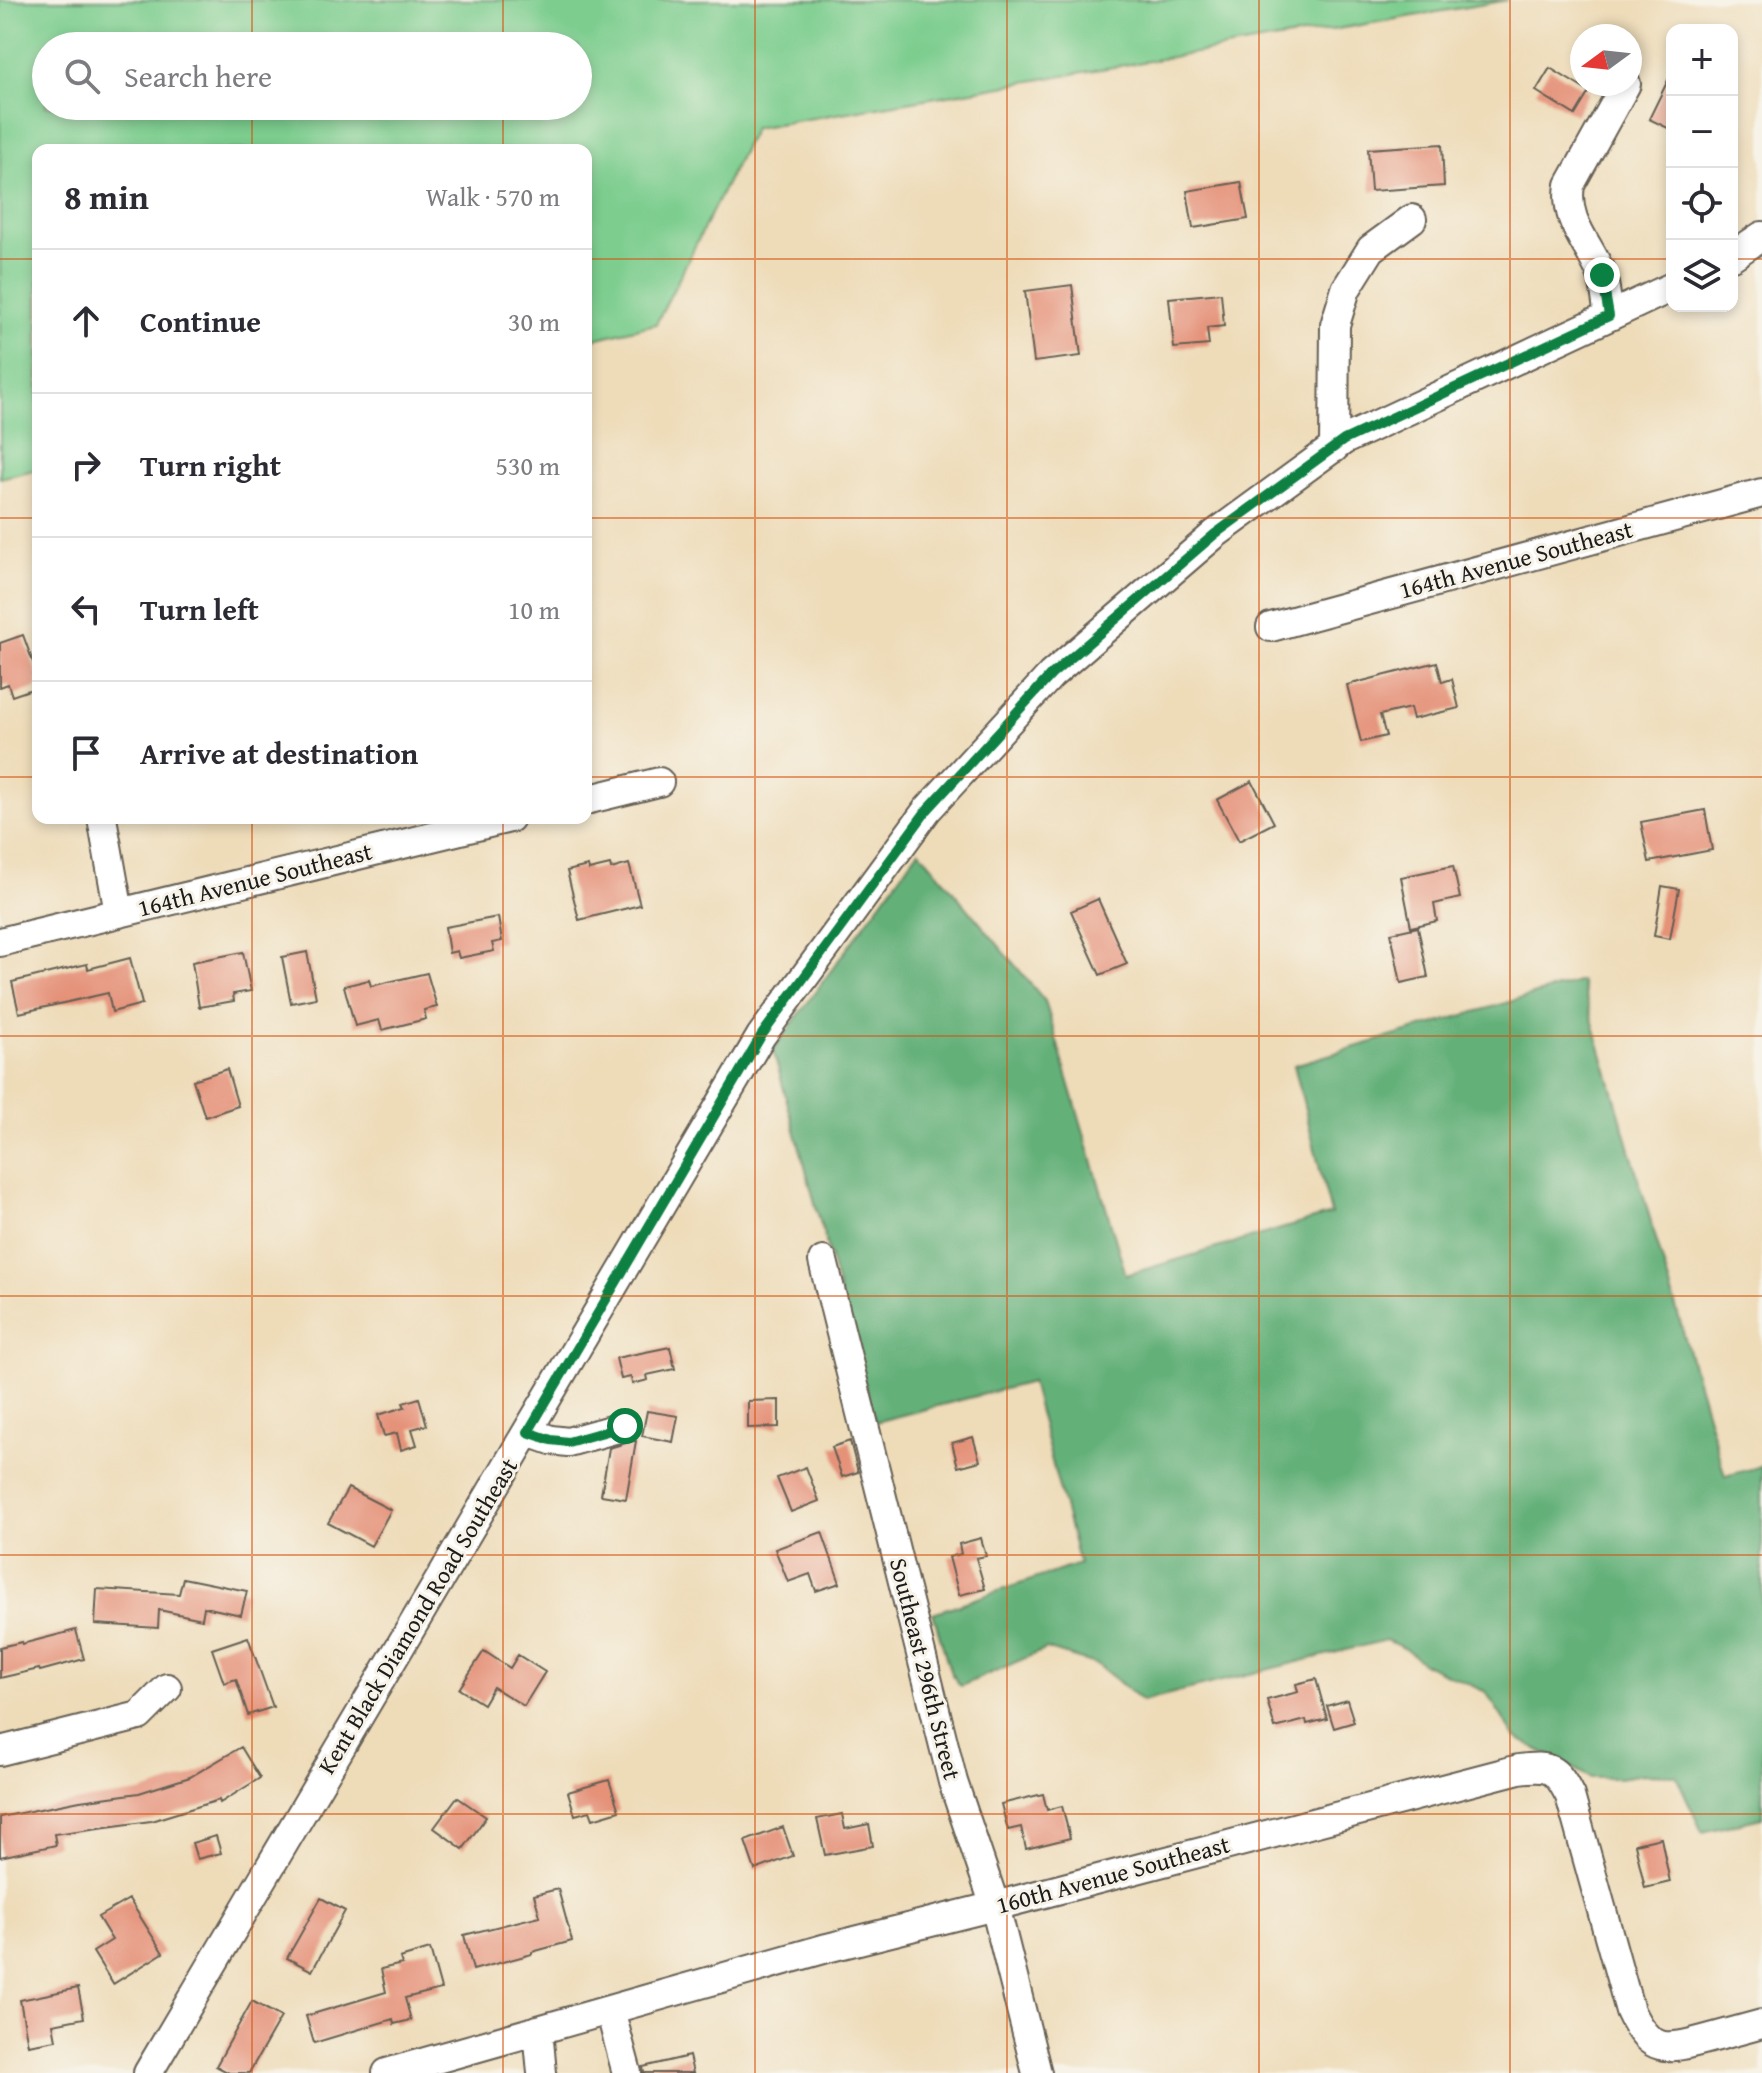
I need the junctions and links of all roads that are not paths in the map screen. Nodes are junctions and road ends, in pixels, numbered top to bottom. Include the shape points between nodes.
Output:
1 (1619, 96) edge
2 (1412, 219) dead end
3 (1762, 236) edge
4 (1738, 252) edge
5 (1666, 290) edge
6 (1609, 316) junction
7 (1334, 448) junction
8 (1762, 493) edge
9 (1271, 627) dead end
10 (659, 782) dead end
11 (592, 799) edge
12 (103, 824) edge
13 (485, 824) edge
14 (119, 913) junction
15 (0, 942) edge
16 (823, 1261) dead end
17 (625, 1426) dead end
18 (528, 1432) junction
19 (167, 1688) dead end
20 (0, 1751) edge
21 (995, 1906) junction
22 (610, 2010) junction
23 (1762, 2024) edge
24 (538, 2030) junction
25 (148, 2073) edge
26 (387, 2073) edge
27 (542, 2073) edge
28 (627, 2073) edge
29 (1037, 2073) edge

1 - 6 street via 1570,185 1567,201 1602,275
2 - 7 street via 1371,249 1346,289 1335,325
3 - 4 street
5 - 6 street, Kent Black Diamond Road Southeast
6 - 7 street, Kent Black Diamond Road Southeast
7 - 18 street, Kent Black Diamond Road Southeast via 1215,534 1051,675 927,810 761,1036
8 - 9 street, 164th Avenue Southeast
10 - 11 street
12 - 14 street
13 - 14 street, 164th Avenue Southeast
14 - 15 street, 164th Avenue Southeast
16 - 21 street, Southeast 296th Street via 953,1782
17 - 18 street via 568,1442
18 - 25 street, Kent Black Diamond Road Southeast
19 - 20 street via 139,1716
21 - 22 street, 160th Avenue Southeast
21 - 23 street, 160th Avenue Southeast via 1540,1766 1559,1774 1570,1796 1639,2032 1674,2048
21 - 29 street, Southeast 296th Street
22 - 24 street, 160th Avenue Southeast
22 - 28 street
24 - 26 street, 160th Avenue Southeast
24 - 27 street

